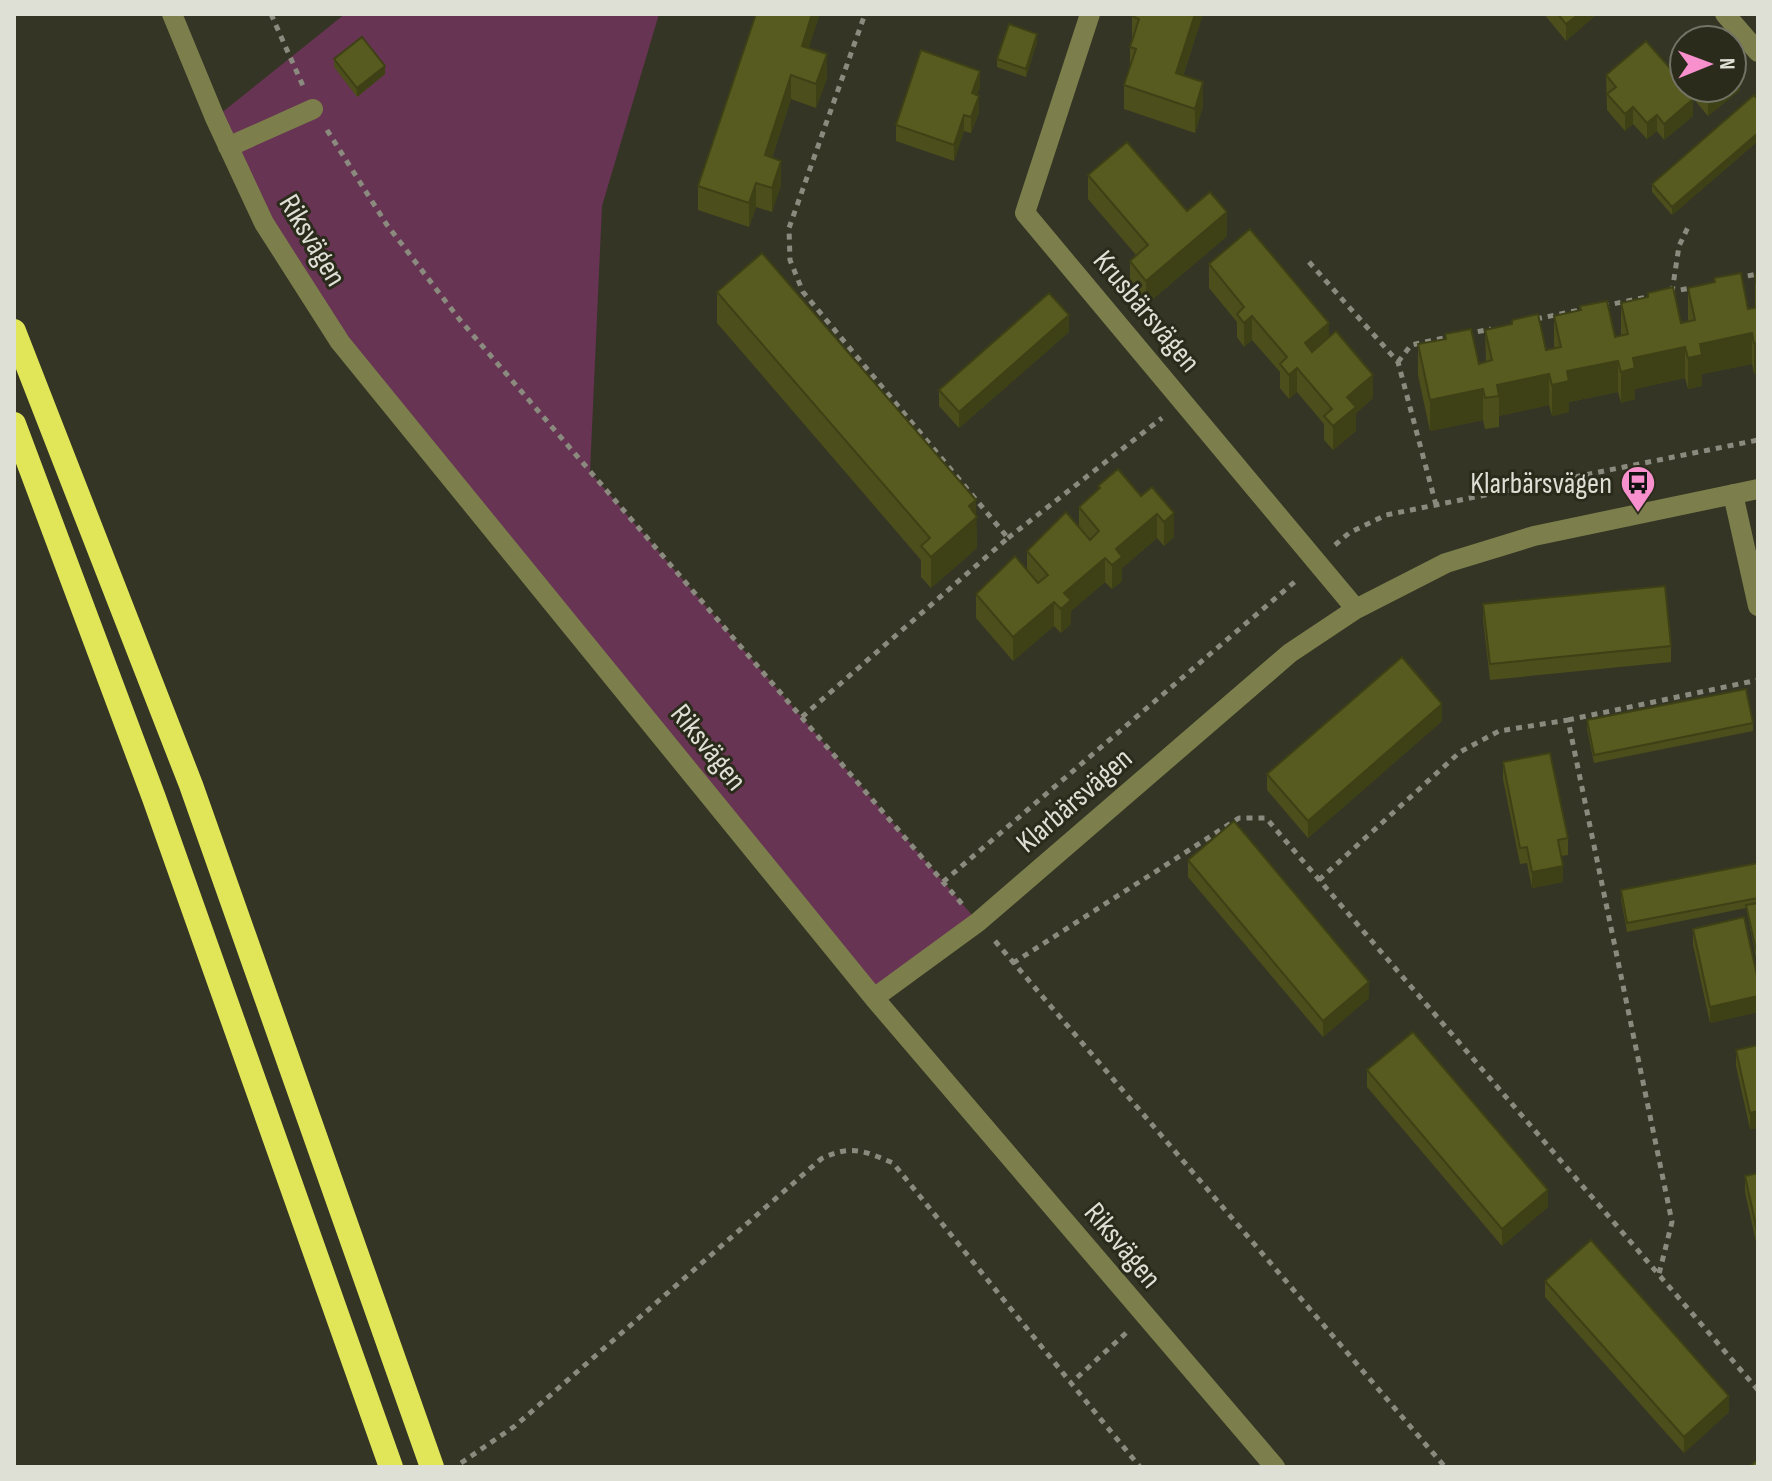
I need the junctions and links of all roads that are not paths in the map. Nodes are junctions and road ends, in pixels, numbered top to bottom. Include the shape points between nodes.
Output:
1 (172, 14) edge
2 (1090, 14) edge
3 (1725, 14) edge
4 (1758, 52) edge
5 (313, 109) road end
6 (228, 147) junction
7 (14, 331) edge
8 (14, 424) edge
9 (1758, 489) edge
10 (1733, 494) junction
11 (1758, 606) edge
12 (1356, 609) junction
13 (874, 998) junction
14 (391, 1467) edge
15 (432, 1467) edge
16 (1275, 1467) edge

1 - 6 street, Riksvägen
2 - 12 street, Krusbärsvägen via 1025,213
3 - 4 street
5 - 6 street
6 - 13 street, Riksvägen via 264,223 340,342
7 - 15 highway via 191,785
8 - 14 highway via 159,813
9 - 10 street, Klarbärsvägen
10 - 11 street
10 - 12 street, Klarbärsvägen via 1534,536 1446,563
12 - 13 street, Klarbärsvägen via 1290,653 978,922
13 - 16 street, Riksvägen

